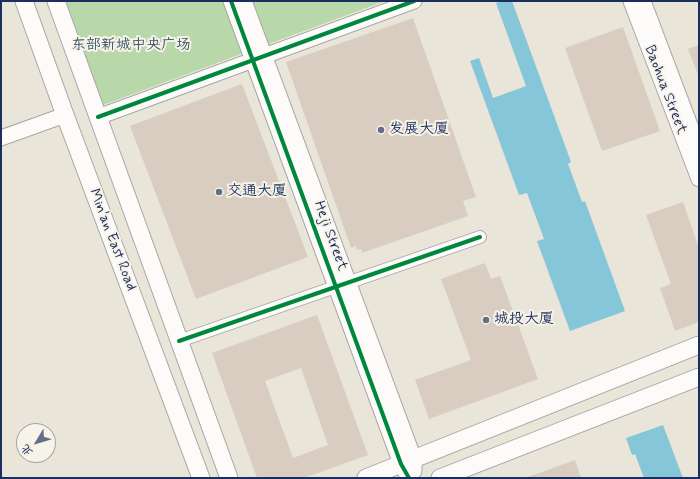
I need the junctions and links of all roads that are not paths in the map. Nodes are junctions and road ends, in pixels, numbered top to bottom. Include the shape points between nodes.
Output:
1 (24, 1) edge
2 (231, 1) edge
3 (244, 1) edge
4 (414, 1) edge
5 (631, 1) edge
6 (643, 1) edge
7 (58, 7) edge
8 (258, 58) junction
9 (65, 115) junction
10 (98, 117) junction
11 (1, 138) edge
12 (697, 140) edge
13 (699, 179) edge
14 (480, 237) dead end
15 (342, 285) junction
16 (179, 341) junction
17 (699, 345) edge
18 (699, 376) edge
19 (408, 467) edge
20 (200, 478) edge
21 (228, 478) edge
22 (366, 478) edge
23 (414, 478) edge
24 (440, 478) edge

1 - 9 main road, Min'an East Road
2 - 8 street, Heji Street
3 - 8 street, Heji Street
4 - 8 street
5 - 13 street, Baohua Street
6 - 12 street, Baohua Street
7 - 10 main road, Min'an East Road
8 - 10 street
8 - 15 street, Heji Street
9 - 11 street
9 - 20 main road, Min'an East Road
10 - 16 main road, Min'an East Road
14 - 15 street
15 - 16 street
15 - 19 street, Heji Street
16 - 21 main road, Min'an East Road
17 - 19 main road
18 - 24 main road
19 - 22 main road
19 - 23 street, Heji Street

